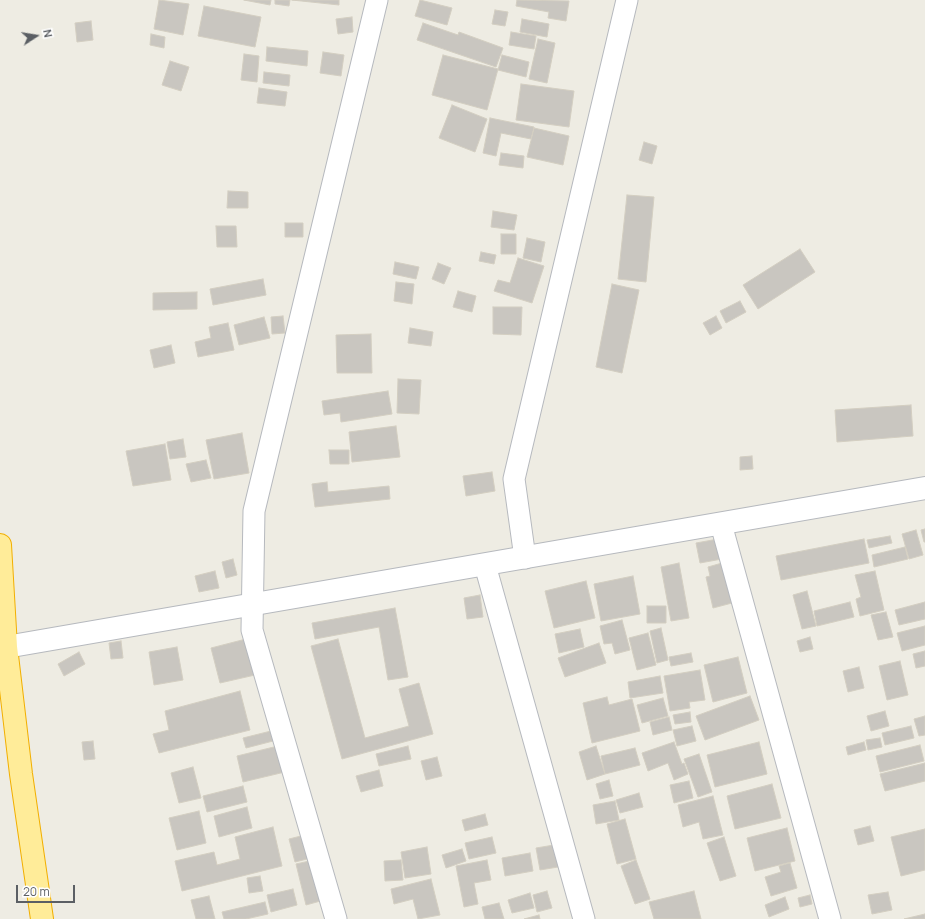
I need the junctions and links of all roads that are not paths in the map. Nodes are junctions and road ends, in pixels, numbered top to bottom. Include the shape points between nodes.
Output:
1 (377, 0) edge
2 (627, 0) edge
3 (925, 488) edge
4 (721, 524) junction
5 (0, 545) edge
6 (524, 558) junction
7 (485, 565) junction
8 (252, 605) junction
9 (3, 648) edge
10 (42, 919) edge
11 (336, 919) edge
12 (584, 919) edge
13 (830, 919) edge

1 - 8 street via 254,510
2 - 6 street via 514,479
3 - 4 street
4 - 6 street
4 - 13 street
5 - 9 highway
6 - 7 street
7 - 8 street
7 - 12 street
8 - 9 street
8 - 11 street via 252,630
9 - 10 highway

